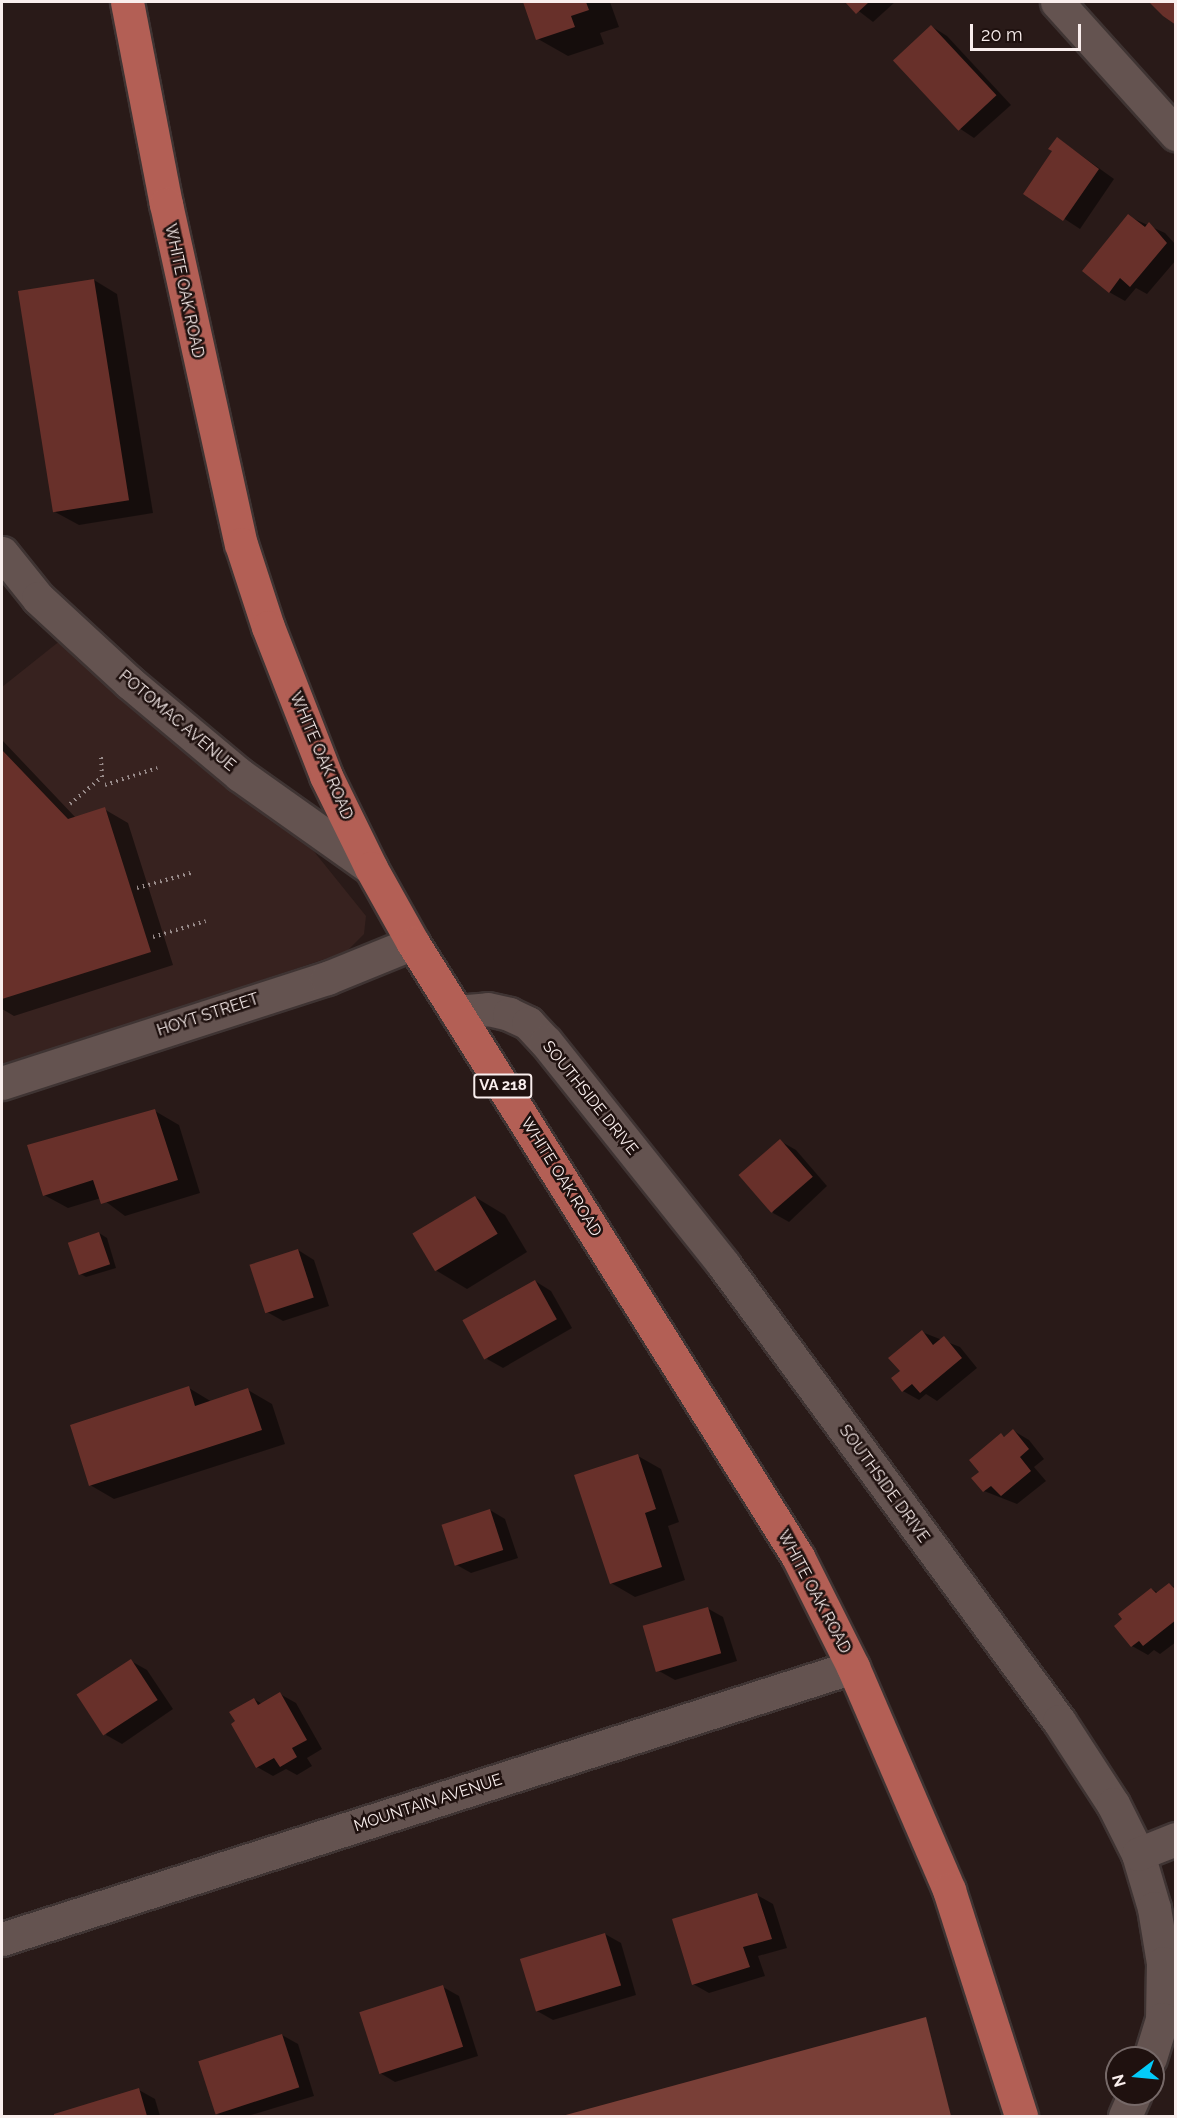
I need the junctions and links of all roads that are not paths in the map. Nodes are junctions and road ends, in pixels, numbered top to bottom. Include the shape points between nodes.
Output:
1 (127, 2) edge
2 (1057, 2) edge
3 (1176, 134) edge
4 (2, 553) edge
5 (371, 868) junction
6 (413, 943) junction
7 (456, 1012) junction
8 (2, 1083) edge
9 (853, 1667) junction
10 (1176, 1839) edge
11 (1138, 1854) junction
12 (2, 1939) edge
13 (1154, 2046) edge
14 (1021, 2116) edge

1 - 5 main road, WHITE OAK ROAD / VA 218 via 168,216 241,544 268,627 326,776
2 - 3 street
4 - 5 street, POTOMAC AVENUE via 38,598 130,683 240,775
5 - 6 main road, WHITE OAK ROAD / VA 218
6 - 7 main road, WHITE OAK ROAD / VA 218
6 - 8 street, HOYT STREET via 327,978
7 - 9 main road, WHITE OAK ROAD / VA 218 via 798,1557
7 - 11 street, SOUTHSIDE DRIVE via 488,1009 509,1014 528,1023 546,1042 723,1264 1059,1721 1113,1804
9 - 12 street, MOUNTAIN AVENUE
9 - 14 main road, WHITE OAK ROAD / VA 218 via 949,1890
10 - 11 street
11 - 13 street, SOUTHSIDE DRIVE via 1154,1908 1163,1963 1162,2019

